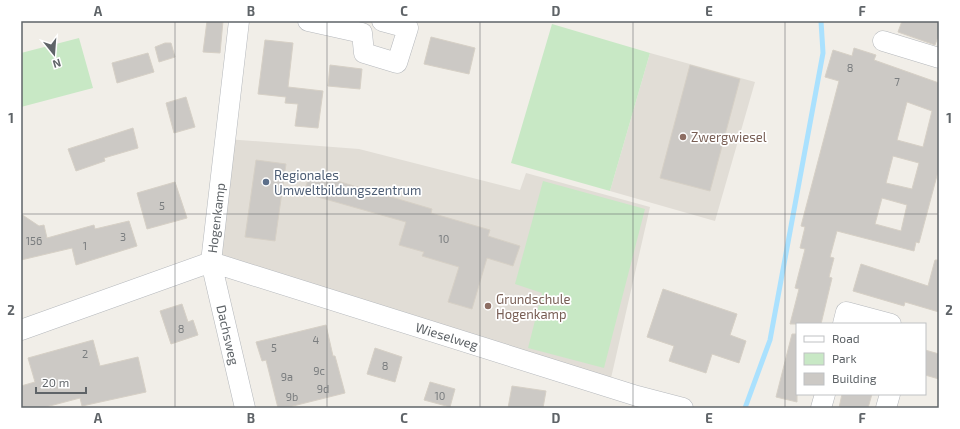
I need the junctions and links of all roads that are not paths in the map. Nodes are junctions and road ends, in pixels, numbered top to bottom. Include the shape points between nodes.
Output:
1 (239, 21) edge
2 (308, 21) edge
3 (382, 21) edge
4 (368, 27) edge
5 (883, 41) dead end
6 (939, 58) edge
7 (211, 262) junction
8 (843, 323) edge
9 (887, 323) edge
10 (21, 330) edge
11 (825, 395) edge
12 (890, 395) edge
13 (245, 408) edge
14 (683, 408) edge
15 (821, 408) edge
16 (886, 408) edge

1 - 7 street, Hogenkamp
2 - 4 street
3 - 4 street via 408,28 397,63 364,53
5 - 6 street
7 - 10 street, Hogenkamp
7 - 13 street, Dachsweg
7 - 14 street, Wieselweg
8 - 9 street via 846,312
11 - 15 street
12 - 16 street

